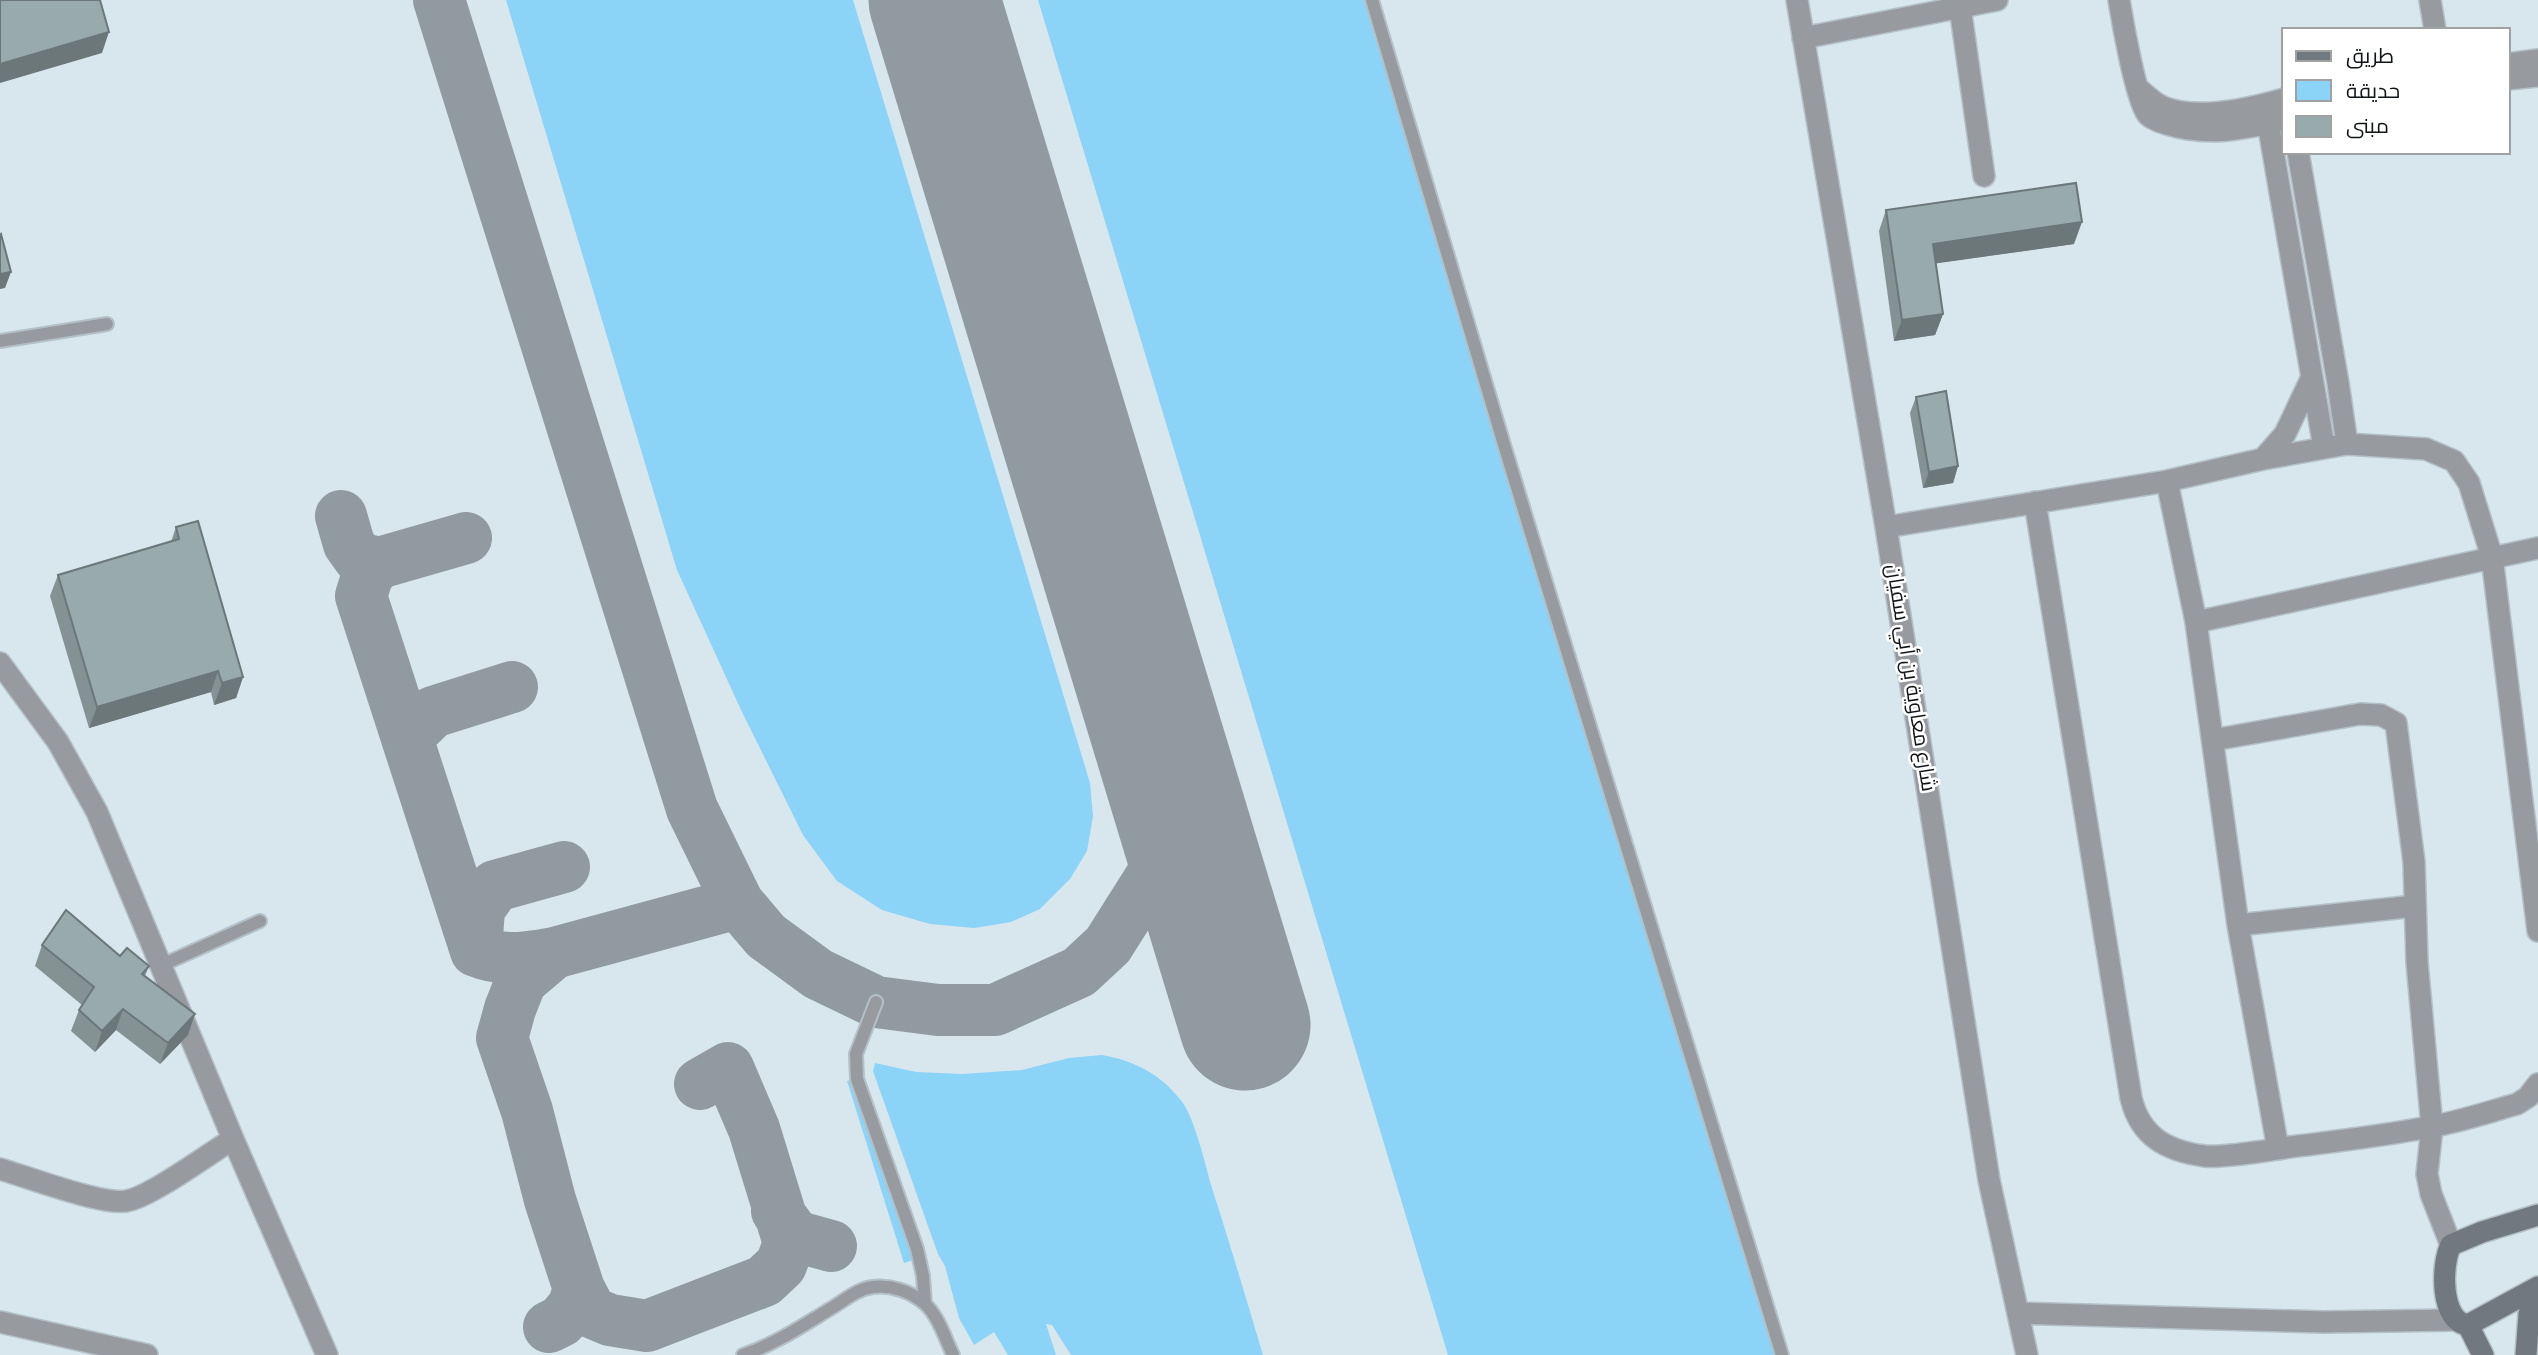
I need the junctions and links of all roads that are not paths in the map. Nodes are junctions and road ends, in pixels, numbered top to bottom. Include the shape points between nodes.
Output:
1 (1372, 0) edge
2 (1797, 0) edge
3 (1997, 0) edge
4 (2119, 0) edge
5 (2430, 0) edge
6 (1959, 3) edge
7 (2435, 28) edge
8 (1803, 38) junction
9 (2538, 60) edge
10 (2510, 64) edge
11 (2538, 76) edge
12 (2510, 79) edge
13 (2275, 112) edge
14 (2298, 154) edge
15 (1984, 176) dead end
16 (107, 324) dead end
17 (0, 341) edge
18 (2312, 377) junction
19 (2347, 444) junction
20 (2324, 447) junction
21 (2263, 459) junction
22 (2167, 481) junction
23 (2035, 502) junction
24 (1886, 527) junction
25 (2538, 548) edge
26 (2493, 557) junction
27 (2196, 622) junction
28 (0, 663) edge
29 (2213, 740) junction
30 (2414, 905) junction
31 (260, 921) dead end
32 (2238, 925) junction
33 (2538, 931) edge
34 (162, 965) junction
35 (876, 1002) dead end
36 (2538, 1084) edge
37 (2432, 1127) junction
38 (233, 1139) junction
39 (2278, 1149) junction
40 (0, 1169) edge
41 (2538, 1215) edge
42 (2451, 1245) junction
43 (2537, 1288) edge
44 (925, 1304) junction
45 (2019, 1313) junction
46 (0, 1322) edge
47 (2462, 1323) junction
48 (106, 1350) edge
49 (147, 1355) edge
50 (327, 1355) edge
51 (743, 1355) edge
52 (953, 1355) edge
53 (1782, 1355) edge
54 (2027, 1355) edge
55 (2483, 1355) edge
56 (2526, 1355) edge

1 - 53 lane
2 - 8 street, شارع معاوية بن أبي سفيان
3 - 6 street
4 - 13 street via 2138,89 2160,106 2191,113
5 - 7 street
6 - 8 street
6 - 15 street
8 - 24 street, شارع معاوية بن أبي سفيان
9 - 10 street
11 - 12 street
13 - 18 street
14 - 19 street
16 - 17 lane
18 - 20 street
18 - 21 street via 2285,434
19 - 20 street
19 - 26 street via 2426,449 2454,461 2469,483
20 - 21 street
21 - 22 street
22 - 23 street
22 - 27 street
23 - 24 street
23 - 39 street via 2134,1112 2143,1128 2178,1149 2206,1156
24 - 45 street, شارع معاوية بن أبي سفيان via 1989,1180
25 - 26 street
26 - 27 street
26 - 33 street
27 - 29 street
28 - 34 street via 79,776
29 - 30 street via 2360,714 2381,715 2396,723 2411,824
29 - 32 street
30 - 32 street
30 - 37 street
31 - 34 lane
32 - 39 street
34 - 38 street
35 - 44 lane via 856,1054 857,1079 917,1248
36 - 37 street via 2517,1104
37 - 39 street
37 - 42 street via 2427,1174
38 - 40 street via 147,1193 124,1202
38 - 50 street
41 - 42 main road
42 - 47 main road via 2444,1274 2449,1304
43 - 47 main road
43 - 56 main road via 2529,1314
44 - 51 lane via 891,1287 872,1287 853,1293 777,1341
44 - 52 lane
45 - 47 street
45 - 54 street, شارع معاوية بن أبي سفيان
46 - 48 street
47 - 55 main road
48 - 49 street

